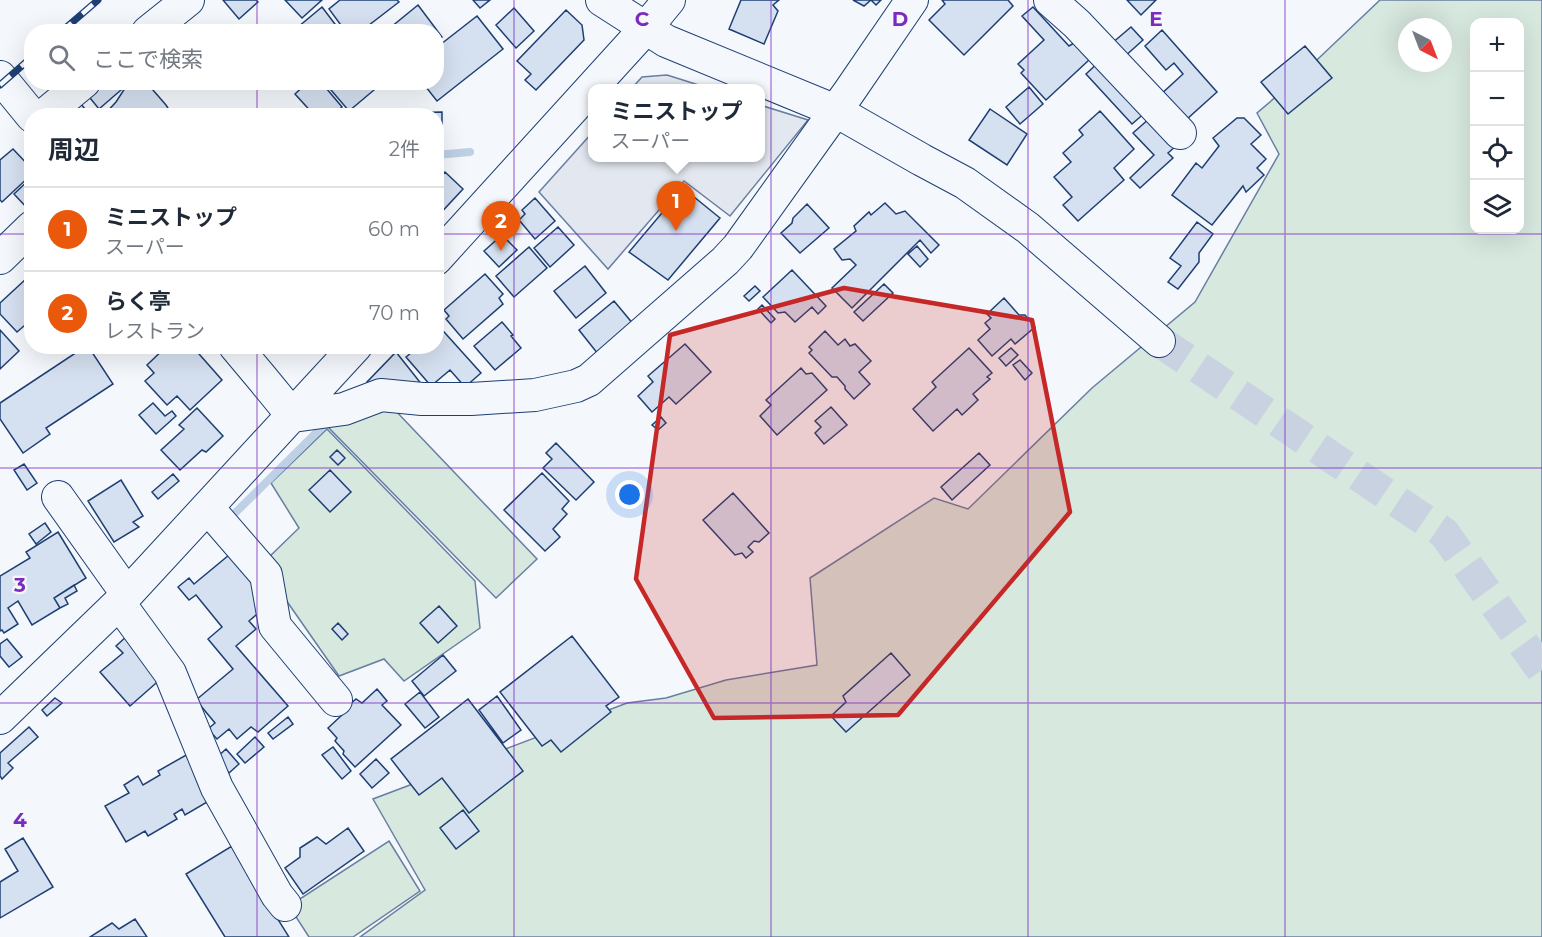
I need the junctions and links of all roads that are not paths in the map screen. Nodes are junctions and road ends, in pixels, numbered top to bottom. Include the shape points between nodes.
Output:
1 (188, 0) edge
2 (602, 0) edge
3 (669, 0) edge
4 (912, 0) edge
5 (1050, 0) edge
6 (158, 24) edge
7 (646, 28) junction
8 (0, 77) edge
9 (595, 84) edge
10 (74, 90) edge
11 (588, 92) edge
12 (25, 108) edge
13 (53, 108) edge
14 (836, 111) junction
15 (1180, 133) dead end
16 (24, 235) edge
17 (444, 249) edge
18 (0, 258) edge
19 (1159, 341) tunnel mouth
20 (242, 354) edge
21 (349, 354) edge
22 (293, 416) junction
23 (58, 497) dead end
24 (208, 508) junction
25 (123, 598) junction
26 (336, 700) dead end
27 (0, 718) edge
28 (285, 905) dead end

1 - 6 street
2 - 7 street
3 - 7 street
4 - 14 street
5 - 15 street
7 - 9 street
7 - 14 street via 666,41
8 - 12 street
10 - 13 street
11 - 17 street
14 - 19 street via 964,183 1028,228
14 - 22 street via 738,247 589,380 535,395 422,399 381,395 344,409
16 - 18 street
20 - 22 street
21 - 22 street
22 - 24 street
23 - 25 street
24 - 25 street
24 - 26 street via 266,574 275,626
25 - 27 street
25 - 28 street via 170,673 218,788

